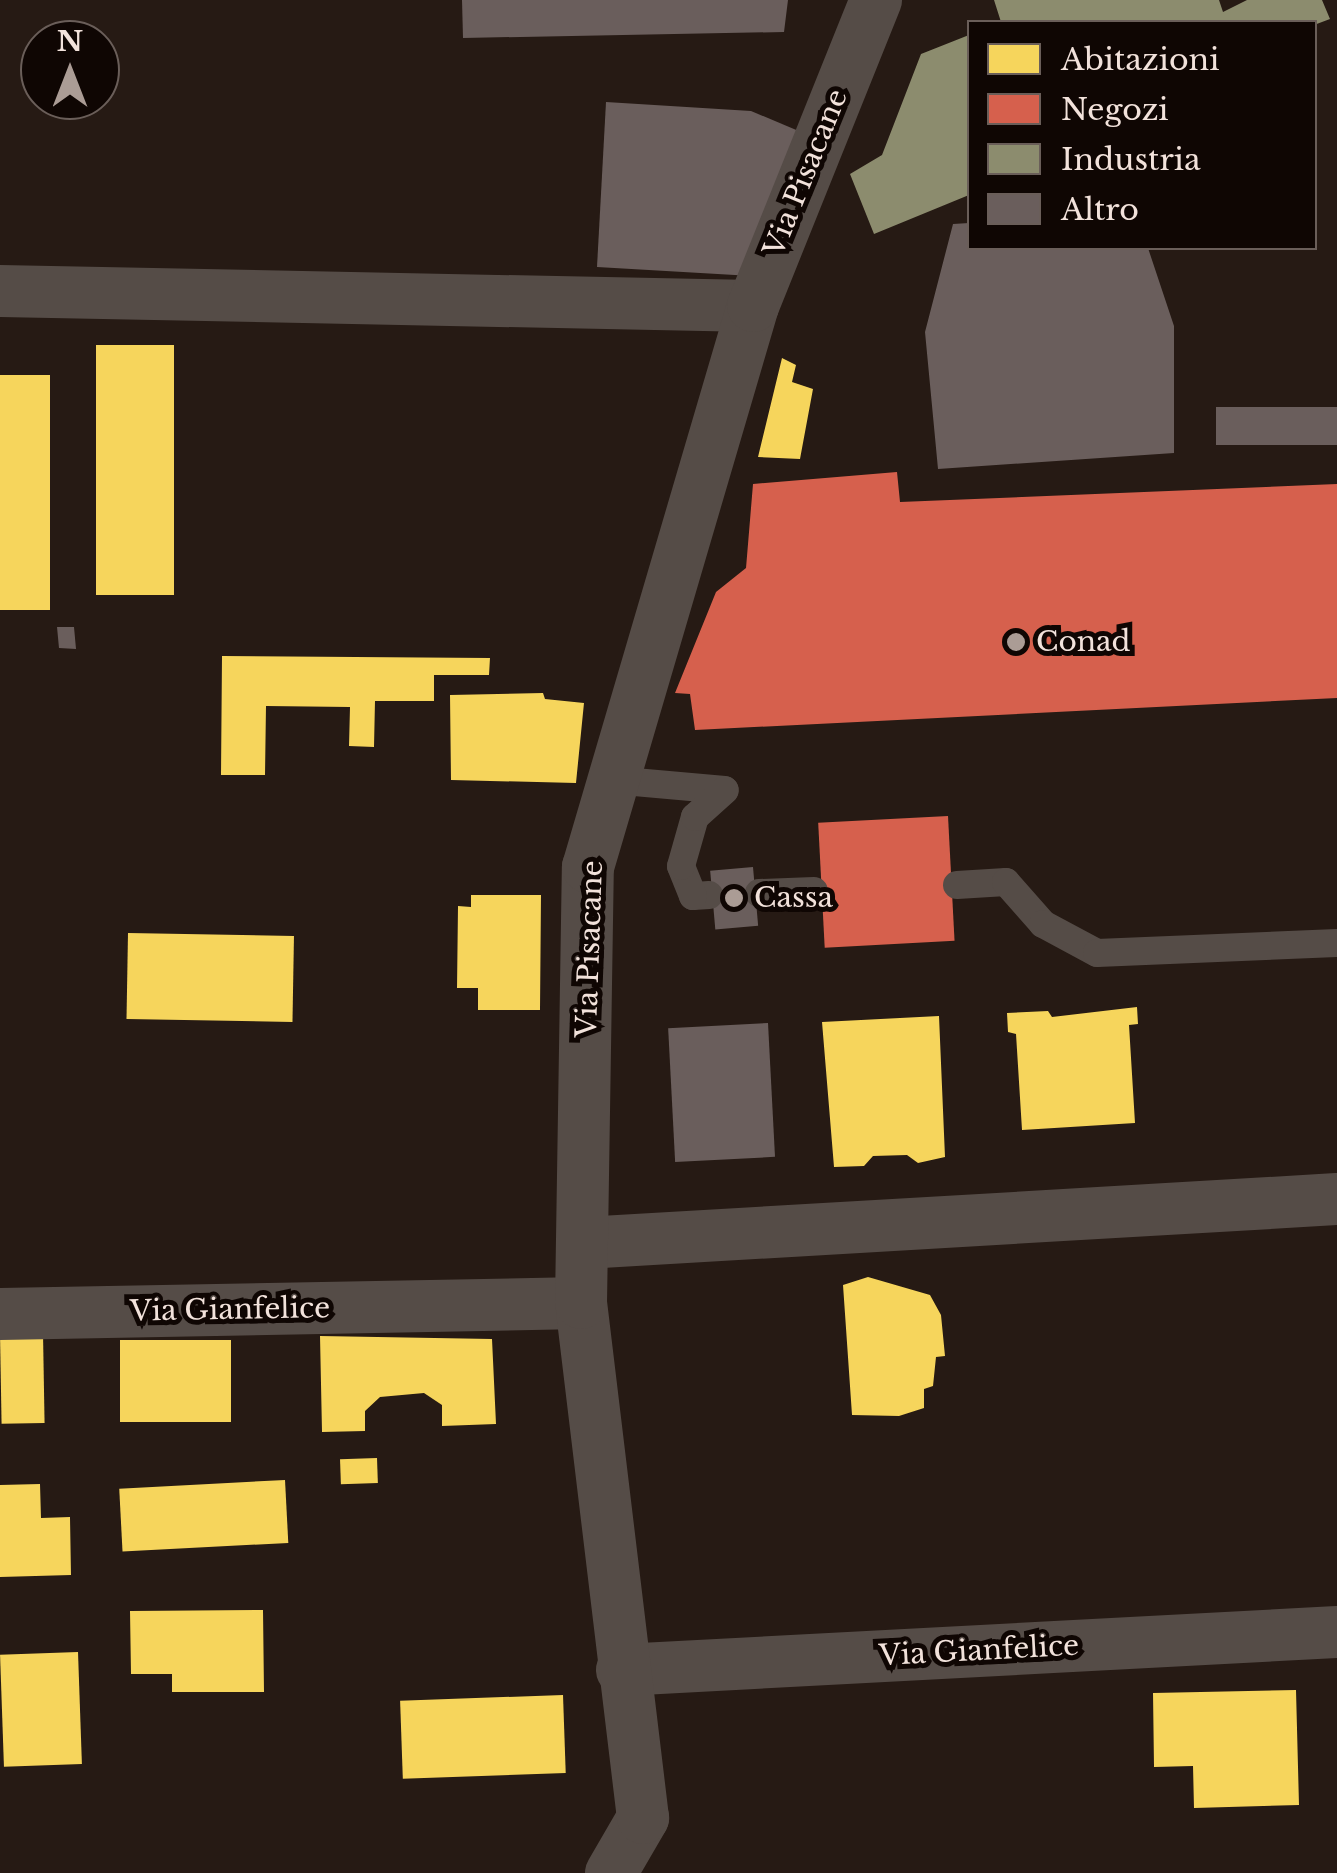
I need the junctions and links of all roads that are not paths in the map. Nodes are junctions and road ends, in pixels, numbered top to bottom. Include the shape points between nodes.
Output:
1 (876, 0) edge
2 (0, 291) edge
3 (753, 306) junction
4 (612, 780) junction
5 (957, 884) dead end
6 (814, 890) dead end
7 (759, 893) dead end
8 (709, 895) dead end
9 (1337, 943) edge
10 (1337, 1199) edge
11 (584, 1243) junction
12 (581, 1304) junction
13 (0, 1314) edge
14 (1337, 1632) edge
15 (622, 1670) junction
16 (611, 1873) edge

1 - 3 street, Via Pisacane
2 - 3 street
3 - 4 street, Via Pisacane
4 - 8 lane via 725,790 695,817 681,866 694,896
4 - 11 street, Via Pisacane via 588,866
5 - 9 lane via 1006,882 1043,924 1098,954
6 - 7 lane
10 - 11 street
11 - 12 street, Via Pisacane
12 - 13 street, Via Gianfelice
12 - 15 street, Via Pisacane
14 - 15 street, Via Gianfelice
15 - 16 street, Via Pisacane via 644,1818

